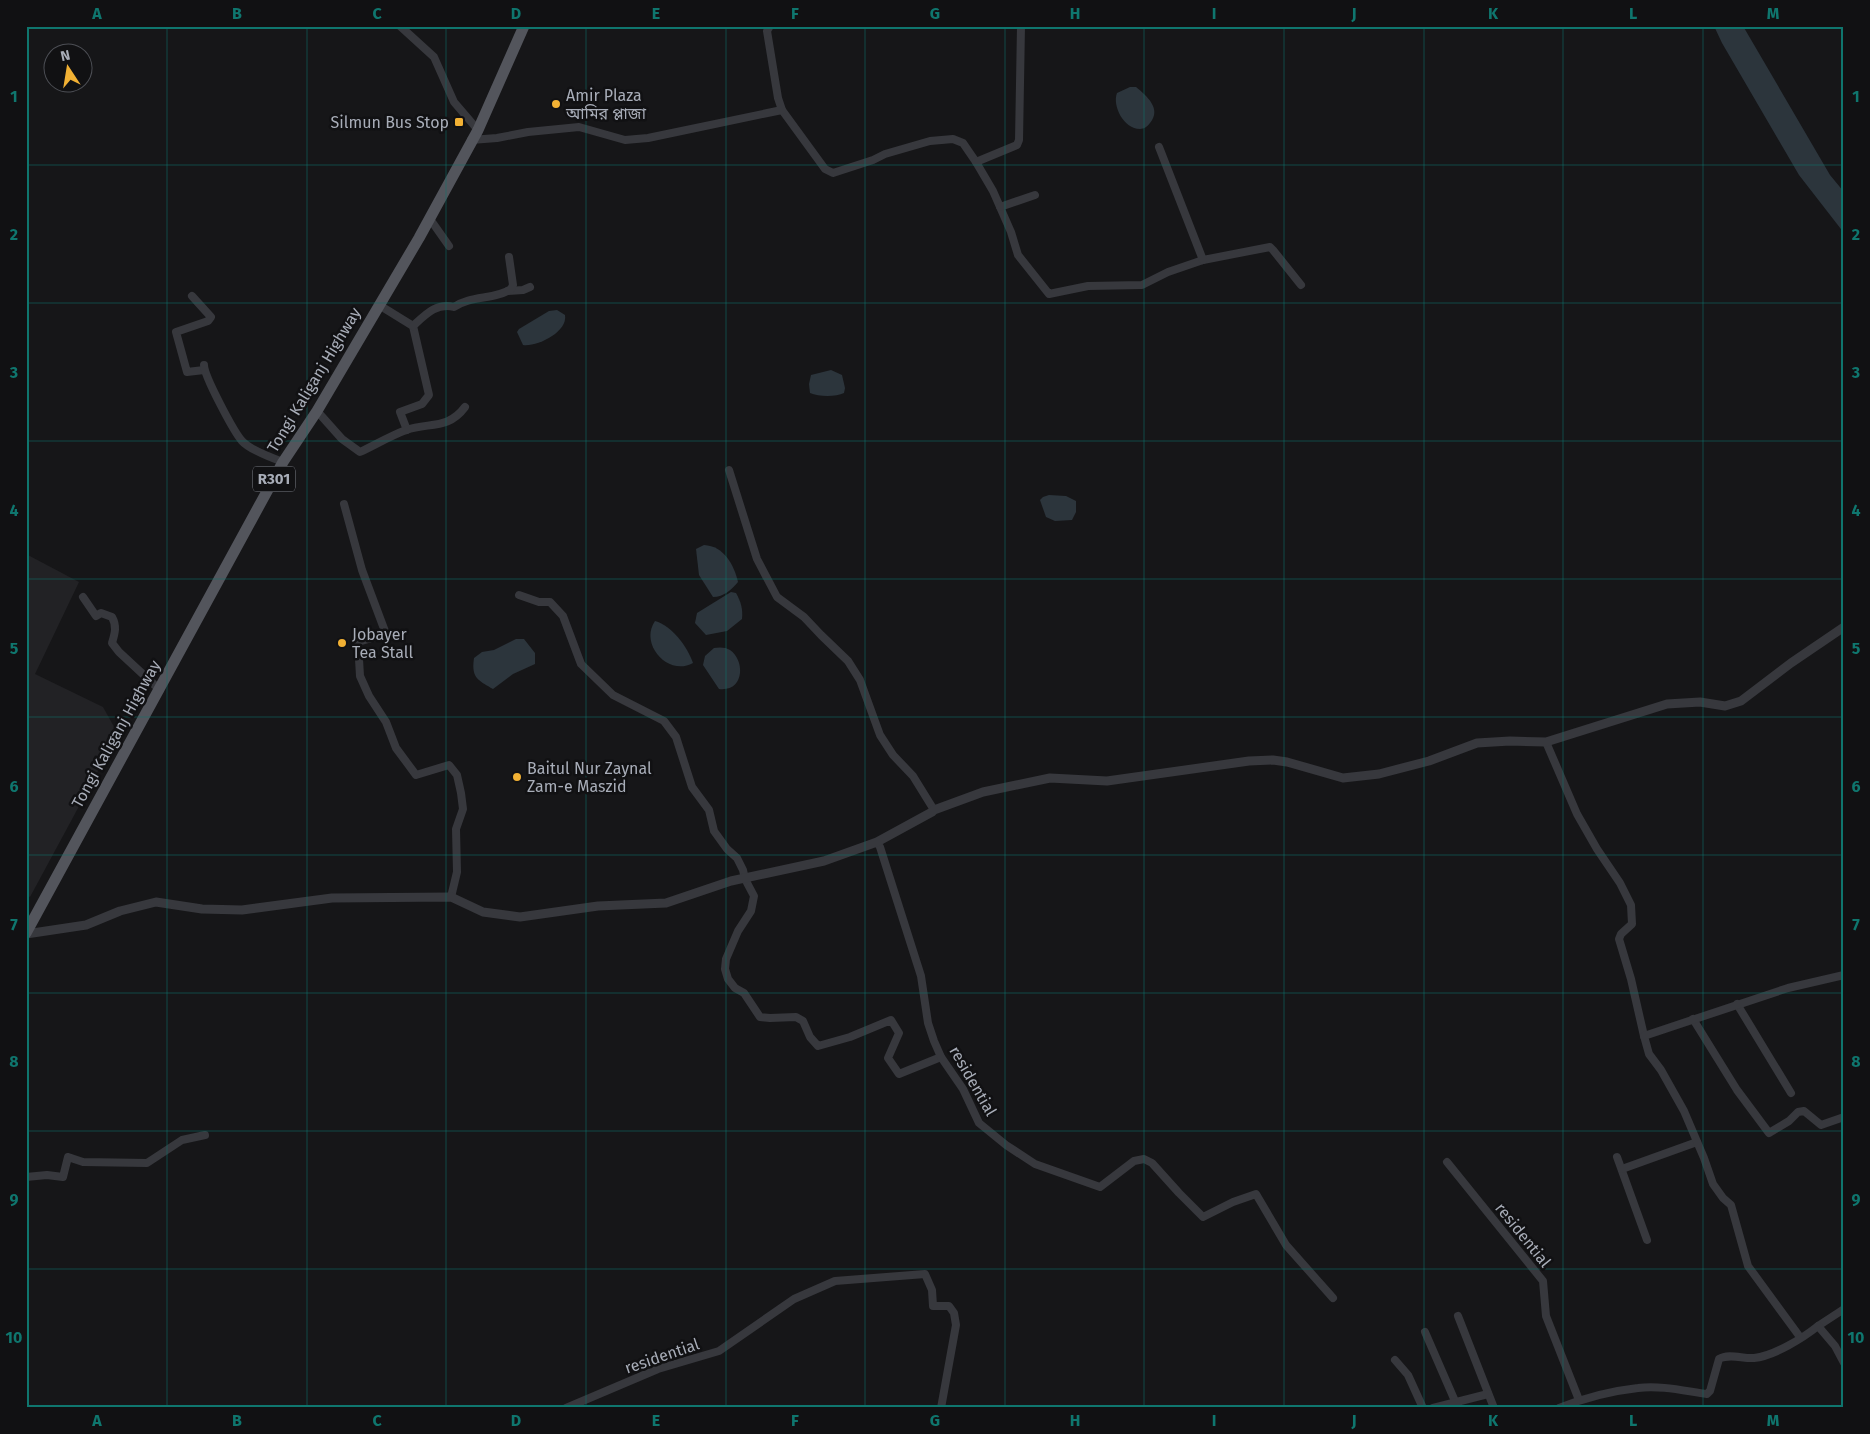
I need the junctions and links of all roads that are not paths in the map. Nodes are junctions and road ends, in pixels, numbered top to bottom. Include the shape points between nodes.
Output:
1 (400, 26) edge
2 (524, 26) edge
3 (770, 26) edge
4 (1021, 26) edge
5 (782, 110) junction
6 (475, 135) junction
7 (1158, 147) dead end
8 (976, 162) junction
9 (1035, 195) dead end
10 (1000, 208) junction
11 (430, 219) junction
12 (449, 246) dead end
13 (509, 257) dead end
14 (1203, 260) junction
15 (1301, 285) dead end
16 (530, 287) dead end
17 (506, 292) junction
18 (192, 296) dead end
19 (379, 305) junction
20 (412, 326) junction
21 (465, 407) dead end
22 (317, 411) junction
23 (407, 430) junction
24 (283, 462) junction
25 (729, 470) dead end
26 (344, 504) dead end
27 (519, 595) dead end
28 (84, 597) dead end
29 (1844, 627) edge
30 (160, 690) junction
31 (1546, 742) junction
32 (934, 810) junction
33 (877, 842) junction
34 (746, 879) junction
35 (451, 897) junction
36 (26, 933) edge
37 (1844, 974) edge
38 (1737, 1004) junction
39 (1693, 1019) junction
40 (1644, 1036) junction
41 (941, 1057) junction
42 (1791, 1093) dead end
43 (1844, 1117) edge
44 (205, 1135) dead end
45 (1697, 1142) junction
46 (1617, 1157) dead end
47 (1447, 1162) dead end
48 (1622, 1169) junction
49 (26, 1177) edge
50 (1647, 1240) dead end
51 (1333, 1298) dead end
52 (1844, 1309) edge
53 (1458, 1316) dead end
54 (1818, 1326) junction
55 (1425, 1332) dead end
56 (1800, 1337) junction
57 (1395, 1360) dead end
58 (1844, 1362) edge
59 (1488, 1394) junction
60 (1579, 1400) junction
61 (1457, 1405) edge
62 (566, 1408) edge
63 (941, 1408) edge
64 (1423, 1408) edge
65 (1433, 1408) edge
66 (1494, 1408) edge
67 (1559, 1408) edge

1 - 6 street via 434,57 454,102
2 - 6 main road, Tongi Kaliganj Highway / R301
3 - 5 street via 767,32
4 - 8 street via 1019,140 1017,145
5 - 6 street via 625,140 579,127 496,138
5 - 8 street via 825,170 833,173 930,141 954,139 963,143
6 - 11 main road, Tongi Kaliganj Highway / R301
7 - 14 street
8 - 10 street
9 - 10 street
10 - 14 street via 1018,255 1049,294 1088,286 1142,284
11 - 12 street
11 - 19 main road, Tongi Kaliganj Highway / R301
13 - 17 street via 513,285
14 - 15 street via 1270,247
16 - 17 street
17 - 20 street via 454,307 435,307
18 - 24 street via 211,317 176,332 187,372 204,368 242,442
19 - 20 street
19 - 22 main road, Tongi Kaliganj Highway / R301
20 - 23 street via 429,395 422,404 400,412
21 - 23 street via 457,417
22 - 23 street via 342,439 360,452
22 - 24 main road, Tongi Kaliganj Highway / R301
24 - 30 main road, Tongi Kaliganj Highway / R301
25 - 32 street via 757,559 777,596 804,616 848,661 860,680 880,735 913,776
26 - 35 street via 362,570 386,634 358,642 360,676 386,722 396,748 416,775 449,765 461,793 463,809 456,828 457,872
27 - 34 street via 550,602 563,616 581,664 613,694 664,721 676,737 692,787 710,810 714,831 737,858
28 - 30 street via 96,616 101,613 112,617 116,631 112,643
29 - 31 street via 1740,701 1724,706 1700,702 1667,704
30 - 36 main road, Tongi Kaliganj Highway / R301
31 - 32 street via 1510,740 1477,743 1379,774 1343,778 1273,760 1107,781 1050,778 983,792
31 - 40 street via 1576,814 1620,883 1630,906 1632,924 1619,939
32 - 33 street
33 - 34 street via 824,861
33 - 41 street, residential via 921,976 928,1023
34 - 35 street via 666,903 598,906 520,917 483,912
34 - 41 street via 754,896 751,911 738,931 725,969 728,979 744,993 760,1017 796,1017 803,1021 818,1046 891,1020 898,1032 888,1058 899,1074
35 - 36 street via 332,898 242,910 202,909 156,902 120,911 86,925
37 - 38 street
38 - 39 street
38 - 42 street
39 - 40 street
39 - 43 street via 1727,1075 1770,1134 1798,1112 1804,1111 1821,1125
40 - 45 street via 1649,1054 1684,1111
41 - 51 street, residential via 963,1089 979,1124 1036,1164 1100,1187 1134,1160 1144,1159 1152,1162 1203,1217 1256,1194 1286,1245
44 - 49 street via 182,1140 147,1163 82,1162 68,1158 63,1177
45 - 48 street
45 - 56 street via 1713,1184 1731,1205 1748,1266
46 - 48 street
47 - 60 street, residential via 1543,1281 1546,1316
48 - 50 street
52 - 54 street
53 - 59 street
54 - 56 street
54 - 58 street
55 - 61 street
56 - 60 street via 1769,1355 1719,1359 1707,1394 1639,1388
57 - 64 street via 1408,1375
59 - 61 street
59 - 66 street
60 - 67 street
61 - 65 street
62 - 63 street, residential via 658,1369 719,1351 794,1299 835,1281 925,1274 932,1290 933,1306 950,1306 956,1325

